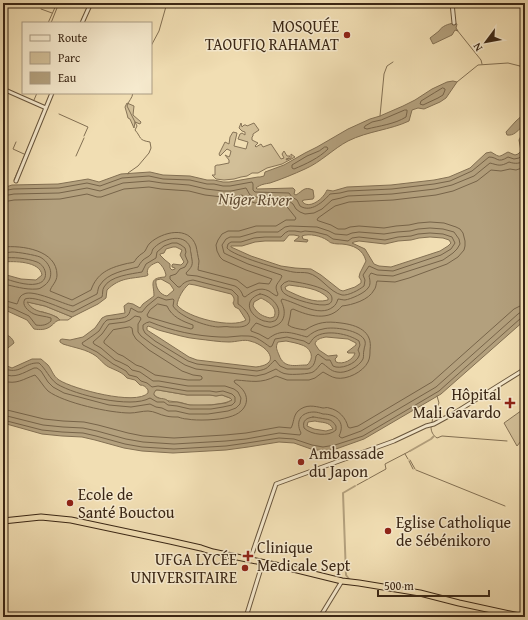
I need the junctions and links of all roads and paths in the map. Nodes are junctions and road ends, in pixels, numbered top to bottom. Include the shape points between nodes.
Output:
1 (90, 3) edge
2 (452, 3) edge
3 (82, 22) edge
4 (454, 23) dead end
5 (3, 89) edge
6 (52, 94) edge
7 (46, 108) junction
8 (16, 181) dead end
9 (525, 369) edge
10 (3, 522) edge
11 (250, 560) junction
12 (262, 563) junction
13 (342, 582) junction
14 (246, 617) edge
15 (320, 617) edge
16 (517, 617) edge
17 (524, 617) edge

1 - 3 street
2 - 4 street
5 - 7 street
6 - 7 street
7 - 8 street
9 - 11 street via 434,424 276,484
10 - 11 highway via 33,519 70,522
11 - 12 highway
12 - 13 highway
12 - 14 street
13 - 15 street
13 - 16 highway via 415,593
13 - 17 highway via 420,593

